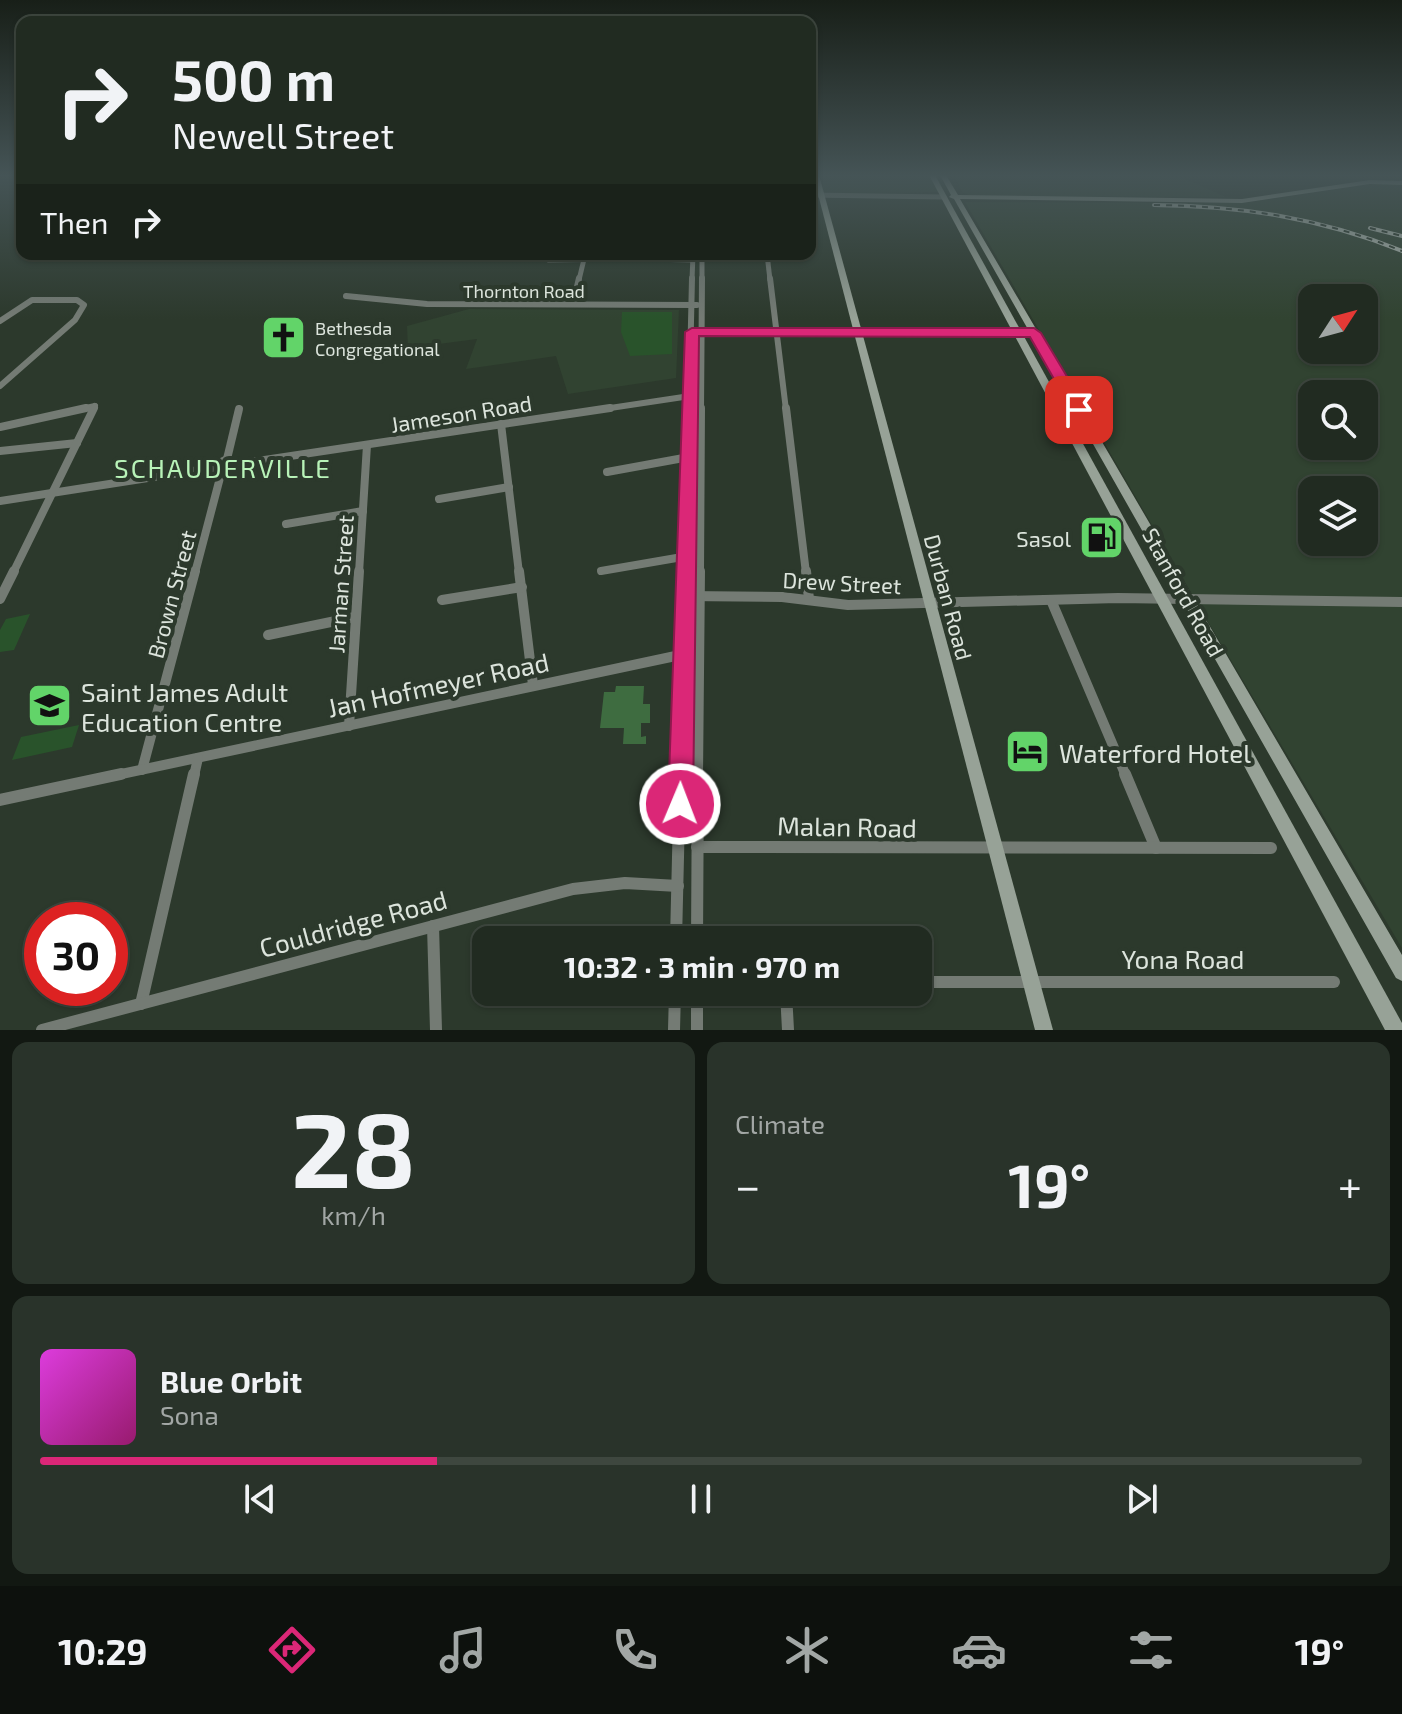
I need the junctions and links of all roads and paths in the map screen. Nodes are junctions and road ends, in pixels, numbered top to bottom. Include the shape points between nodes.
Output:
1 (824, 223) edge
2 (958, 223) edge
3 (971, 223) edge
4 (583, 260) edge
5 (696, 260) edge
6 (768, 260) edge
7 (346, 296) dead end
8 (573, 304) junction
9 (697, 305) junction
10 (0, 321) edge
11 (697, 332) junction
12 (776, 333) junction
13 (858, 333) junction
14 (1017, 333) junction
15 (1034, 333) junction
16 (0, 386) edge
17 (690, 396) junction
18 (239, 409) dead end
19 (501, 424) junction
20 (0, 427) edge
21 (77, 443) junction
22 (367, 445) junction
23 (0, 451) edge
24 (689, 457) junction
25 (227, 459) junction
26 (237, 464) junction
27 (216, 471) junction
28 (607, 472) dead end
29 (509, 487) junction
30 (53, 493) junction
31 (439, 499) dead end
32 (0, 501) edge
33 (363, 511) junction
34 (286, 524) dead end
35 (688, 556) junction
36 (601, 571) dead end
37 (522, 587) junction
38 (685, 596) junction
39 (699, 596) junction
40 (0, 599) edge
41 (809, 599) junction
42 (1164, 599) junction
43 (442, 600) dead end
44 (1051, 600) junction
45 (1189, 600) junction
46 (1402, 602) edge
47 (929, 603) junction
48 (355, 617) junction
49 (268, 635) dead end
50 (699, 651) junction
51 (683, 654) junction
52 (533, 685) junction
53 (349, 726) junction
54 (198, 758) junction
55 (142, 770) junction
56 (0, 800) edge
57 (697, 847) junction
58 (1156, 848) junction
59 (1271, 848) dead end
60 (997, 849) junction
61 (678, 886) junction
62 (433, 926) junction
63 (677, 926) edge
64 (697, 926) edge
65 (1402, 972) edge
66 (932, 982) edge
67 (1334, 982) dead end
68 (1032, 983) junction
69 (141, 1004) junction
70 (675, 1006) edge
71 (697, 1006) edge
72 (787, 1006) edge
73 (42, 1030) edge
74 (436, 1030) edge
75 (674, 1030) edge
76 (697, 1030) edge
77 (788, 1030) edge
78 (1044, 1030) edge
79 (1395, 1030) edge

1 - 13 main road, Durban Road
2 - 14 main road, Stanford Road
3 - 15 main road, Stanford Road
4 - 8 street
5 - 9 street
6 - 12 street
7 - 8 street, Thornton Road via 427,304
8 - 9 street, Thornton Road
9 - 11 street
10 - 16 street via 37,299 77,300 84,305 75,320
11 - 12 street
11 - 17 street
11 - 39 street
12 - 13 street
12 - 41 street
13 - 14 street
13 - 47 main road, Durban Road
14 - 15 street
14 - 42 main road, Stanford Road
15 - 45 main road, Stanford Road
17 - 19 street, Jameson Road
17 - 24 street
18 - 25 street
19 - 22 street, Jameson Road
19 - 29 street
20 - 21 street via 95,406
21 - 23 street
21 - 30 street
22 - 26 street, Jameson Road
22 - 33 street, Jarman Street
24 - 28 street
24 - 35 street
25 - 26 street
25 - 27 street
26 - 27 street via 233,470
27 - 30 street
27 - 55 street, Brown Street
29 - 31 street
29 - 37 street
30 - 32 street
30 - 40 street
33 - 34 street
33 - 48 street, Jarman Street
35 - 36 street
35 - 38 street
37 - 43 street
37 - 52 street
38 - 39 street, Drew Street
38 - 51 street
39 - 41 street, Drew Street
39 - 50 street
41 - 47 street, Drew Street via 848,605
42 - 44 street, Drew Street
42 - 45 street, Drew Street
42 - 79 main road, Stanford Road
44 - 47 street, Drew Street
44 - 58 street
45 - 46 street, Drew Street
45 - 65 main road, Stanford Road
47 - 60 main road, Durban Road
48 - 49 street
48 - 53 street, Jarman Street
50 - 51 street, Jan Hofmeyer Road
50 - 57 street
51 - 52 street, Jan Hofmeyer Road
51 - 61 street
52 - 53 street, Jan Hofmeyer Road
53 - 54 street, Jan Hofmeyer Road
54 - 55 street, Jan Hofmeyer Road
54 - 69 street
55 - 56 street, Jan Hofmeyer Road
57 - 60 street, Malan Road
57 - 64 street
58 - 59 street, Malan Road
58 - 60 street, Malan Road
60 - 68 main road, Durban Road
61 - 62 street, Couldridge Road via 588,886
61 - 63 street
62 - 69 street, Couldridge Road
62 - 74 street
66 - 68 street, Yona Road
67 - 68 street, Yona Road
68 - 78 main road, Durban Road
69 - 73 street, Couldridge Road
70 - 75 street
71 - 76 street
72 - 77 street

